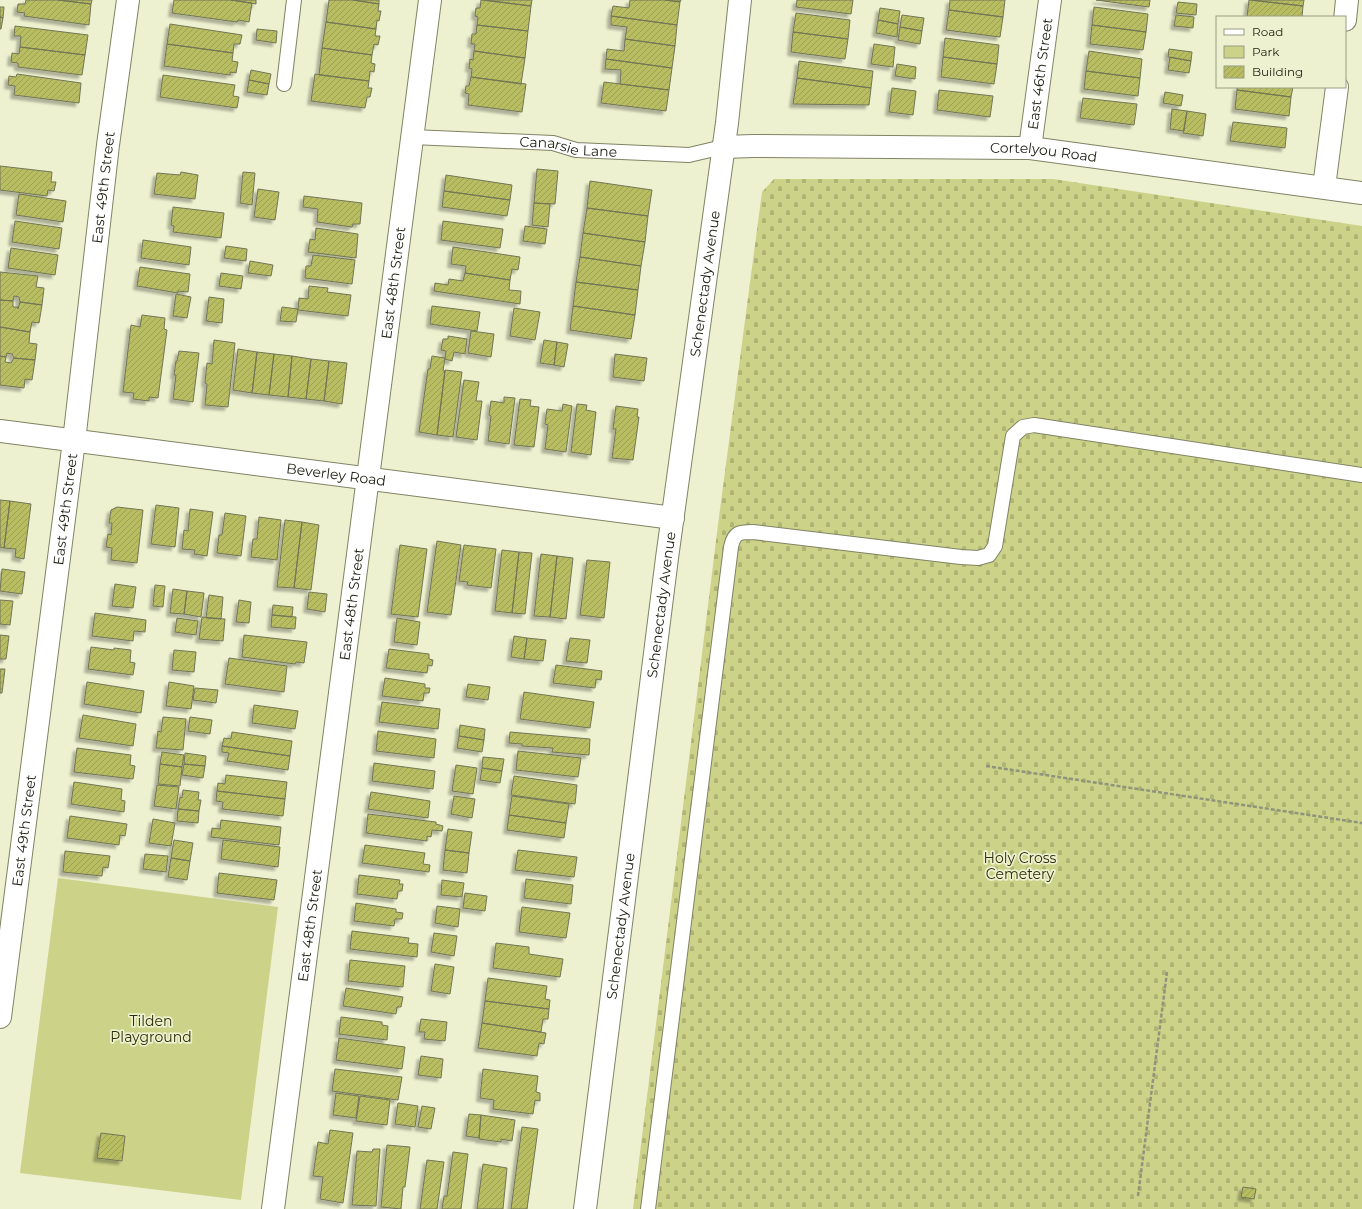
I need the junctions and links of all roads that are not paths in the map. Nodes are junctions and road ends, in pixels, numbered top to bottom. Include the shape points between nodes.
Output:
1 (128, 0) edge
2 (294, 0) edge
3 (430, 0) edge
4 (740, 0) edge
5 (1050, 0) edge
6 (1348, 0) edge
7 (1346, 16) edge
8 (284, 84) dead end
9 (1337, 88) edge
10 (412, 137) junction
11 (723, 147) junction
12 (1030, 148) junction
13 (1324, 187) junction
14 (1362, 193) edge
15 (0, 431) edge
16 (74, 441) junction
17 (1362, 475) edge
18 (369, 479) junction
19 (673, 518) junction
20 (0, 1017) edge
21 (273, 1209) edge
22 (585, 1209) edge
23 (648, 1209) edge

1 - 16 street, East 49th Street via 108,145
2 - 8 lane
3 - 10 street, East 48th Street
4 - 11 street, Schenectady Avenue
5 - 12 street, East 46th Street
6 - 7 street
9 - 13 street
10 - 11 lane, Canarsie Lane via 553,143 576,150 689,155
10 - 18 street, East 48th Street
11 - 12 street, Cortelyou Road
11 - 19 street, Schenectady Avenue
12 - 13 street, Cortelyou Road
13 - 14 street, Cortelyou Road
15 - 16 street, Beverley Road
16 - 18 street, Beverley Road
16 - 20 street, East 49th Street
17 - 23 lane via 1034,425 1023,427 1013,436 995,546 989,555 978,558 961,557 754,532 737,534 731,547
18 - 19 street, Beverley Road
18 - 21 street, East 48th Street
19 - 22 street, Schenectady Avenue

